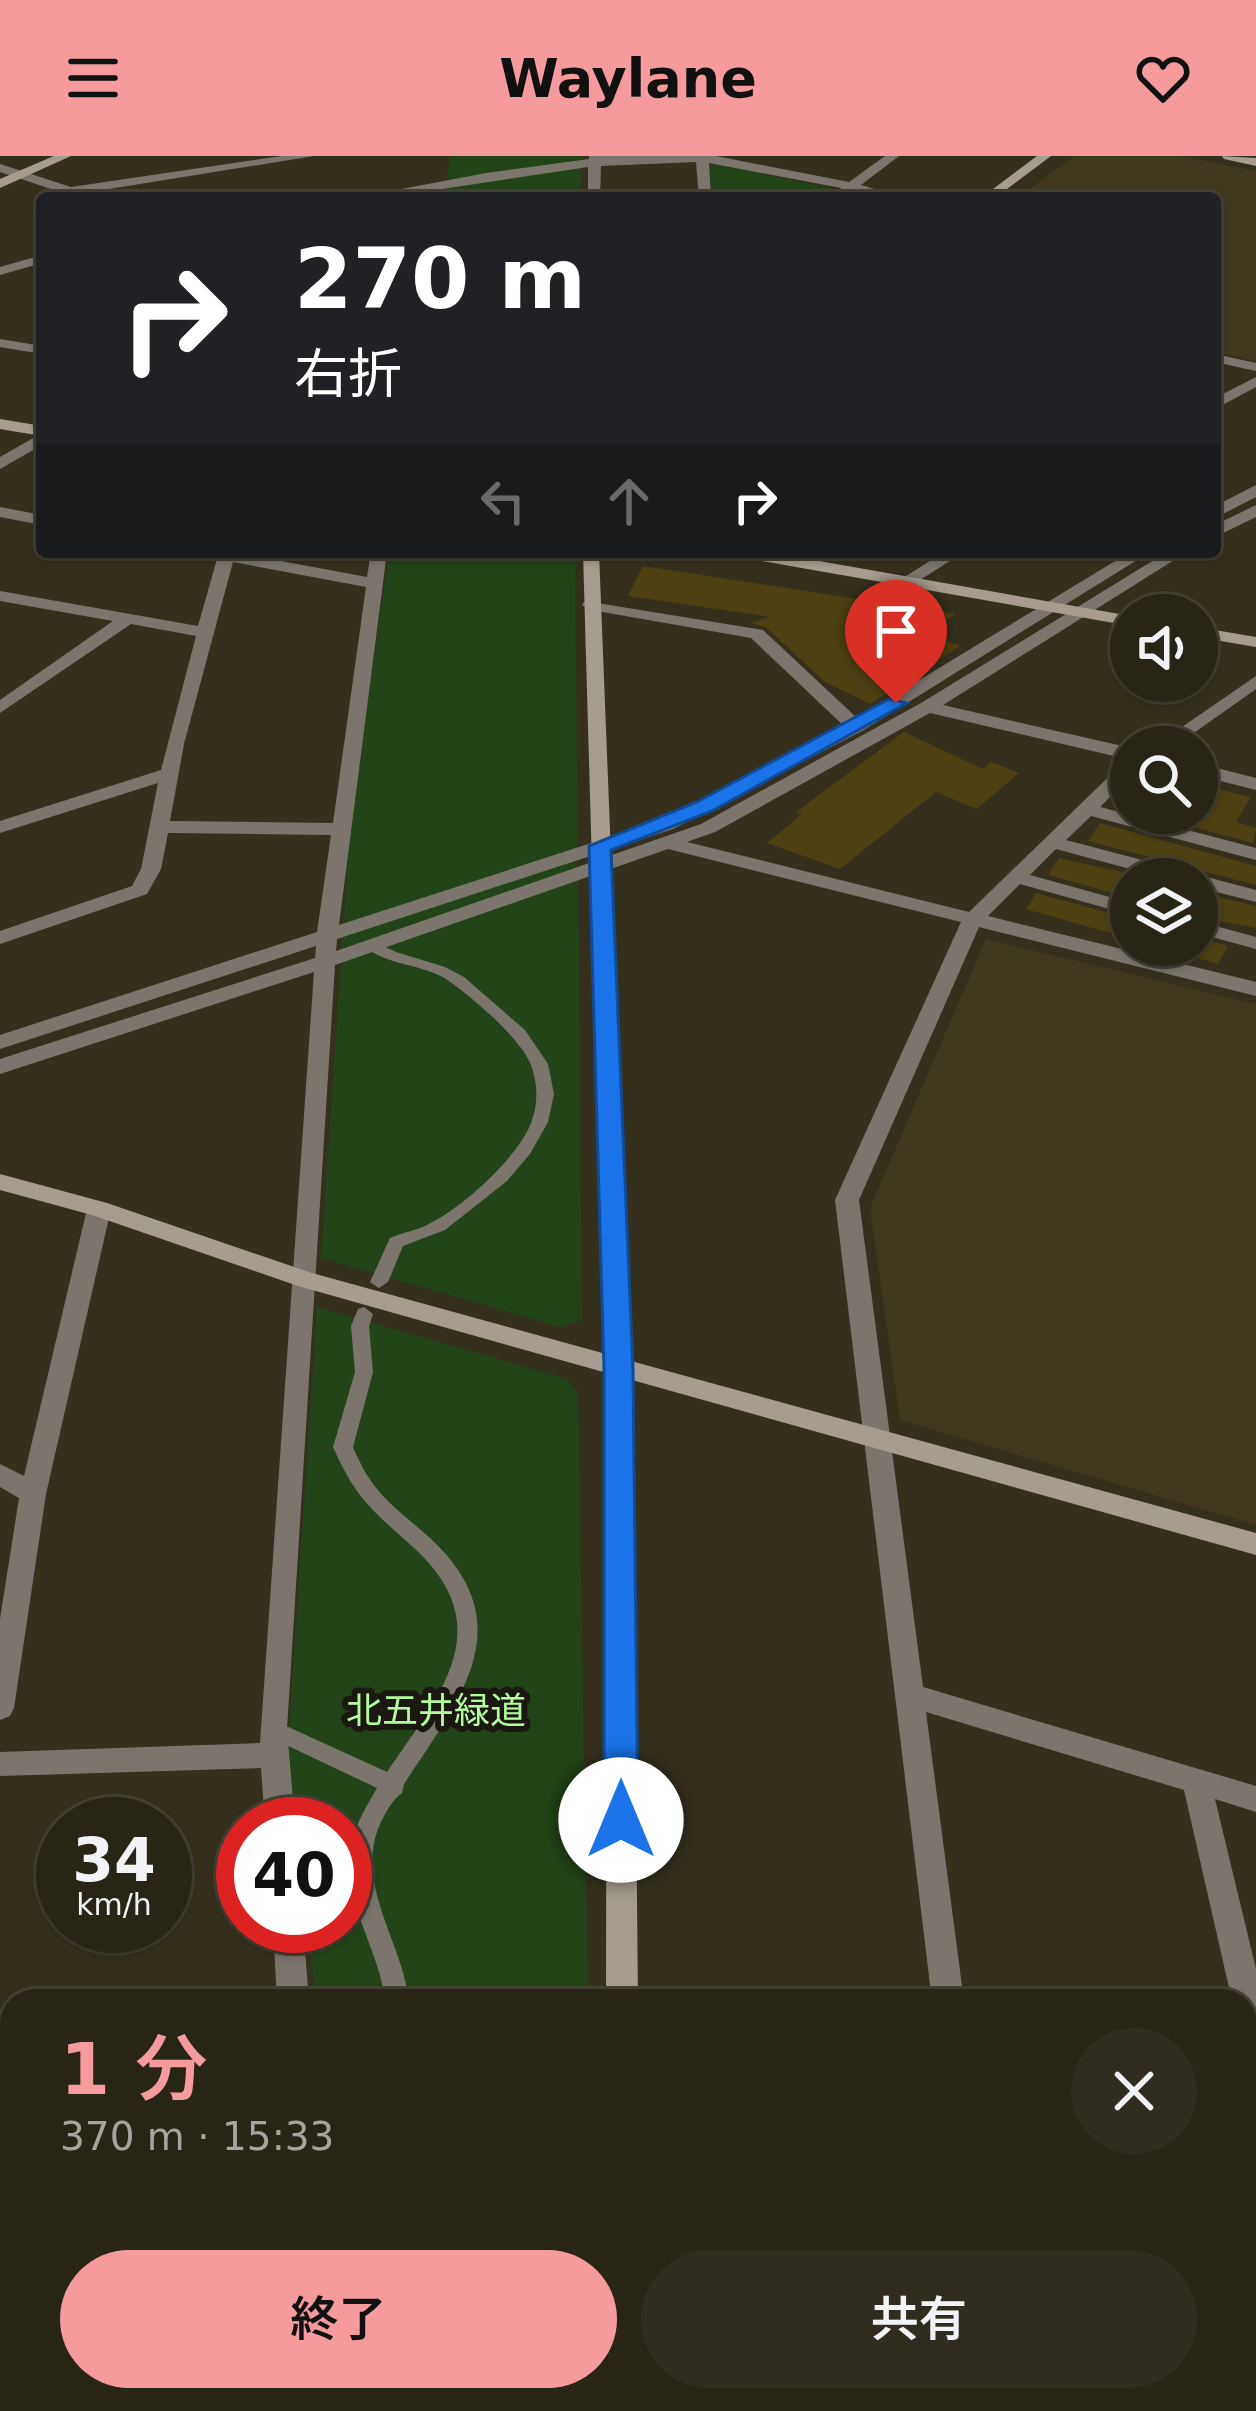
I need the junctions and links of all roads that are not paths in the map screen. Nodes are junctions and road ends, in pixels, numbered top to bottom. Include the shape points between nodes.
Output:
1 (64, 156) edge
2 (308, 156) edge
3 (893, 156) edge
4 (1045, 156) edge
5 (1228, 156) edge
6 (596, 157) edge
7 (705, 157) edge
8 (233, 161) edge
9 (1256, 162) edge
10 (0, 169) edge
11 (21, 175) junction
12 (0, 184) edge
13 (437, 184) edge
14 (850, 188) junction
15 (64, 192) edge
16 (86, 192) edge
17 (393, 192) edge
18 (594, 192) edge
19 (705, 192) edge
20 (844, 192) edge
21 (870, 192) edge
22 (995, 192) edge
23 (36, 261) edge
24 (0, 271) edge
25 (1221, 359) edge
26 (1256, 367) edge
27 (1256, 381) edge
28 (1221, 401) edge
29 (0, 424) edge
30 (36, 433) edge
31 (36, 439) edge
32 (0, 464) edge
33 (1256, 490) edge
34 (1221, 510) edge
35 (1256, 510) edge
36 (0, 512) edge
37 (36, 519) edge
38 (1221, 529) edge
39 (225, 558) edge
40 (237, 558) edge
41 (378, 558) edge
42 (591, 558) edge
43 (772, 558) edge
44 (946, 558) edge
45 (1132, 558) edge
46 (1169, 558) edge
47 (373, 583) junction
48 (903, 583) junction
49 (0, 596) edge
50 (591, 604) junction
51 (1048, 608) junction
52 (1077, 611) junction
53 (1110, 617) edge
54 (126, 620) junction
55 (204, 632) junction
56 (1218, 636) edge
57 (1256, 642) edge
58 (1256, 681) edge
59 (927, 707) junction
60 (0, 708) edge
61 (1192, 726) edge
62 (856, 727) junction
63 (1110, 749) edge
64 (168, 774) junction
65 (1218, 775) edge
66 (1256, 784) edge
67 (1110, 787) edge
68 (1087, 809) junction
69 (0, 827) edge
70 (157, 827) junction
71 (338, 829) junction
72 (1052, 842) junction
73 (664, 844) junction
74 (1256, 854) edge
75 (600, 857) junction
76 (1112, 858) edge
77 (1016, 877) junction
78 (1218, 886) edge
79 (1256, 896) edge
80 (1110, 903) edge
81 (972, 920) junction
82 (1218, 933) edge
83 (0, 938) edge
84 (1256, 943) edge
85 (372, 946) junction
86 (327, 948) junction
87 (1256, 989) edge
88 (0, 1042) edge
89 (0, 1066) edge
90 (0, 1182) edge
91 (99, 1209) junction
92 (305, 1280) junction
93 (379, 1282) dead end
94 (364, 1314) dead end
95 (619, 1369) junction
96 (873, 1434) junction
97 (0, 1474) edge
98 (33, 1494) junction
99 (1256, 1544) edge
100 (908, 1695) junction
101 (0, 1708) edge
102 (274, 1742) junction
103 (0, 1764) edge
104 (1196, 1780) junction
105 (394, 1786) junction
106 (278, 1797) edge
107 (1256, 1799) edge
108 (290, 1953) edge
109 (292, 1989) edge
110 (397, 1989) edge
111 (622, 1989) edge
112 (946, 1989) edge
113 (1245, 1989) edge

1 - 11 street
2 - 8 street
3 - 14 street
4 - 22 street
5 - 9 street
6 - 7 street
6 - 13 street
6 - 18 street
7 - 14 street
7 - 19 street
8 - 16 street
10 - 11 street
11 - 12 street
11 - 15 street
13 - 17 street
14 - 20 street
14 - 21 street
23 - 24 street
25 - 26 street
27 - 28 street
29 - 30 street
31 - 32 street
33 - 34 street
35 - 38 street
36 - 37 street
39 - 55 street
40 - 47 street
41 - 47 street
42 - 50 street
43 - 48 street
44 - 48 street
45 - 51 street
46 - 52 street
47 - 71 street
48 - 51 street
49 - 54 street
50 - 62 street via 757,634
50 - 75 street
51 - 52 street
51 - 62 street
52 - 53 street
52 - 59 street
54 - 55 street
54 - 60 street
55 - 64 street
56 - 57 street
58 - 61 street
59 - 63 street
59 - 73 street via 728,818
62 - 75 street
64 - 69 street
64 - 70 street
65 - 66 street
67 - 68 street
68 - 72 street
68 - 74 street
70 - 71 street
70 - 83 street via 140,890
71 - 86 street
72 - 76 street
72 - 77 street
73 - 75 street
73 - 81 street
75 - 85 street
75 - 86 street
75 - 95 street
77 - 80 street
77 - 81 street
78 - 79 street
81 - 87 street
81 - 96 street via 847,1199
82 - 84 street
85 - 86 street
85 - 93 lane via 397,962 449,974 511,1021 550,1092 531,1142 477,1202 436,1229 396,1242
86 - 88 street
86 - 89 street
86 - 92 street
90 - 91 street
91 - 92 street
91 - 98 street
92 - 95 street
92 - 102 street
94 - 105 lane via 364,1372 343,1447 362,1486 445,1566 467,1613 462,1654 437,1720
95 - 96 street
95 - 111 street
96 - 99 street
96 - 100 street
97 - 98 street
98 - 101 street
100 - 104 street
100 - 112 street
102 - 103 street
102 - 105 lane
102 - 106 street
104 - 107 street
104 - 113 street
105 - 110 lane via 362,1842 360,1889
108 - 109 street

